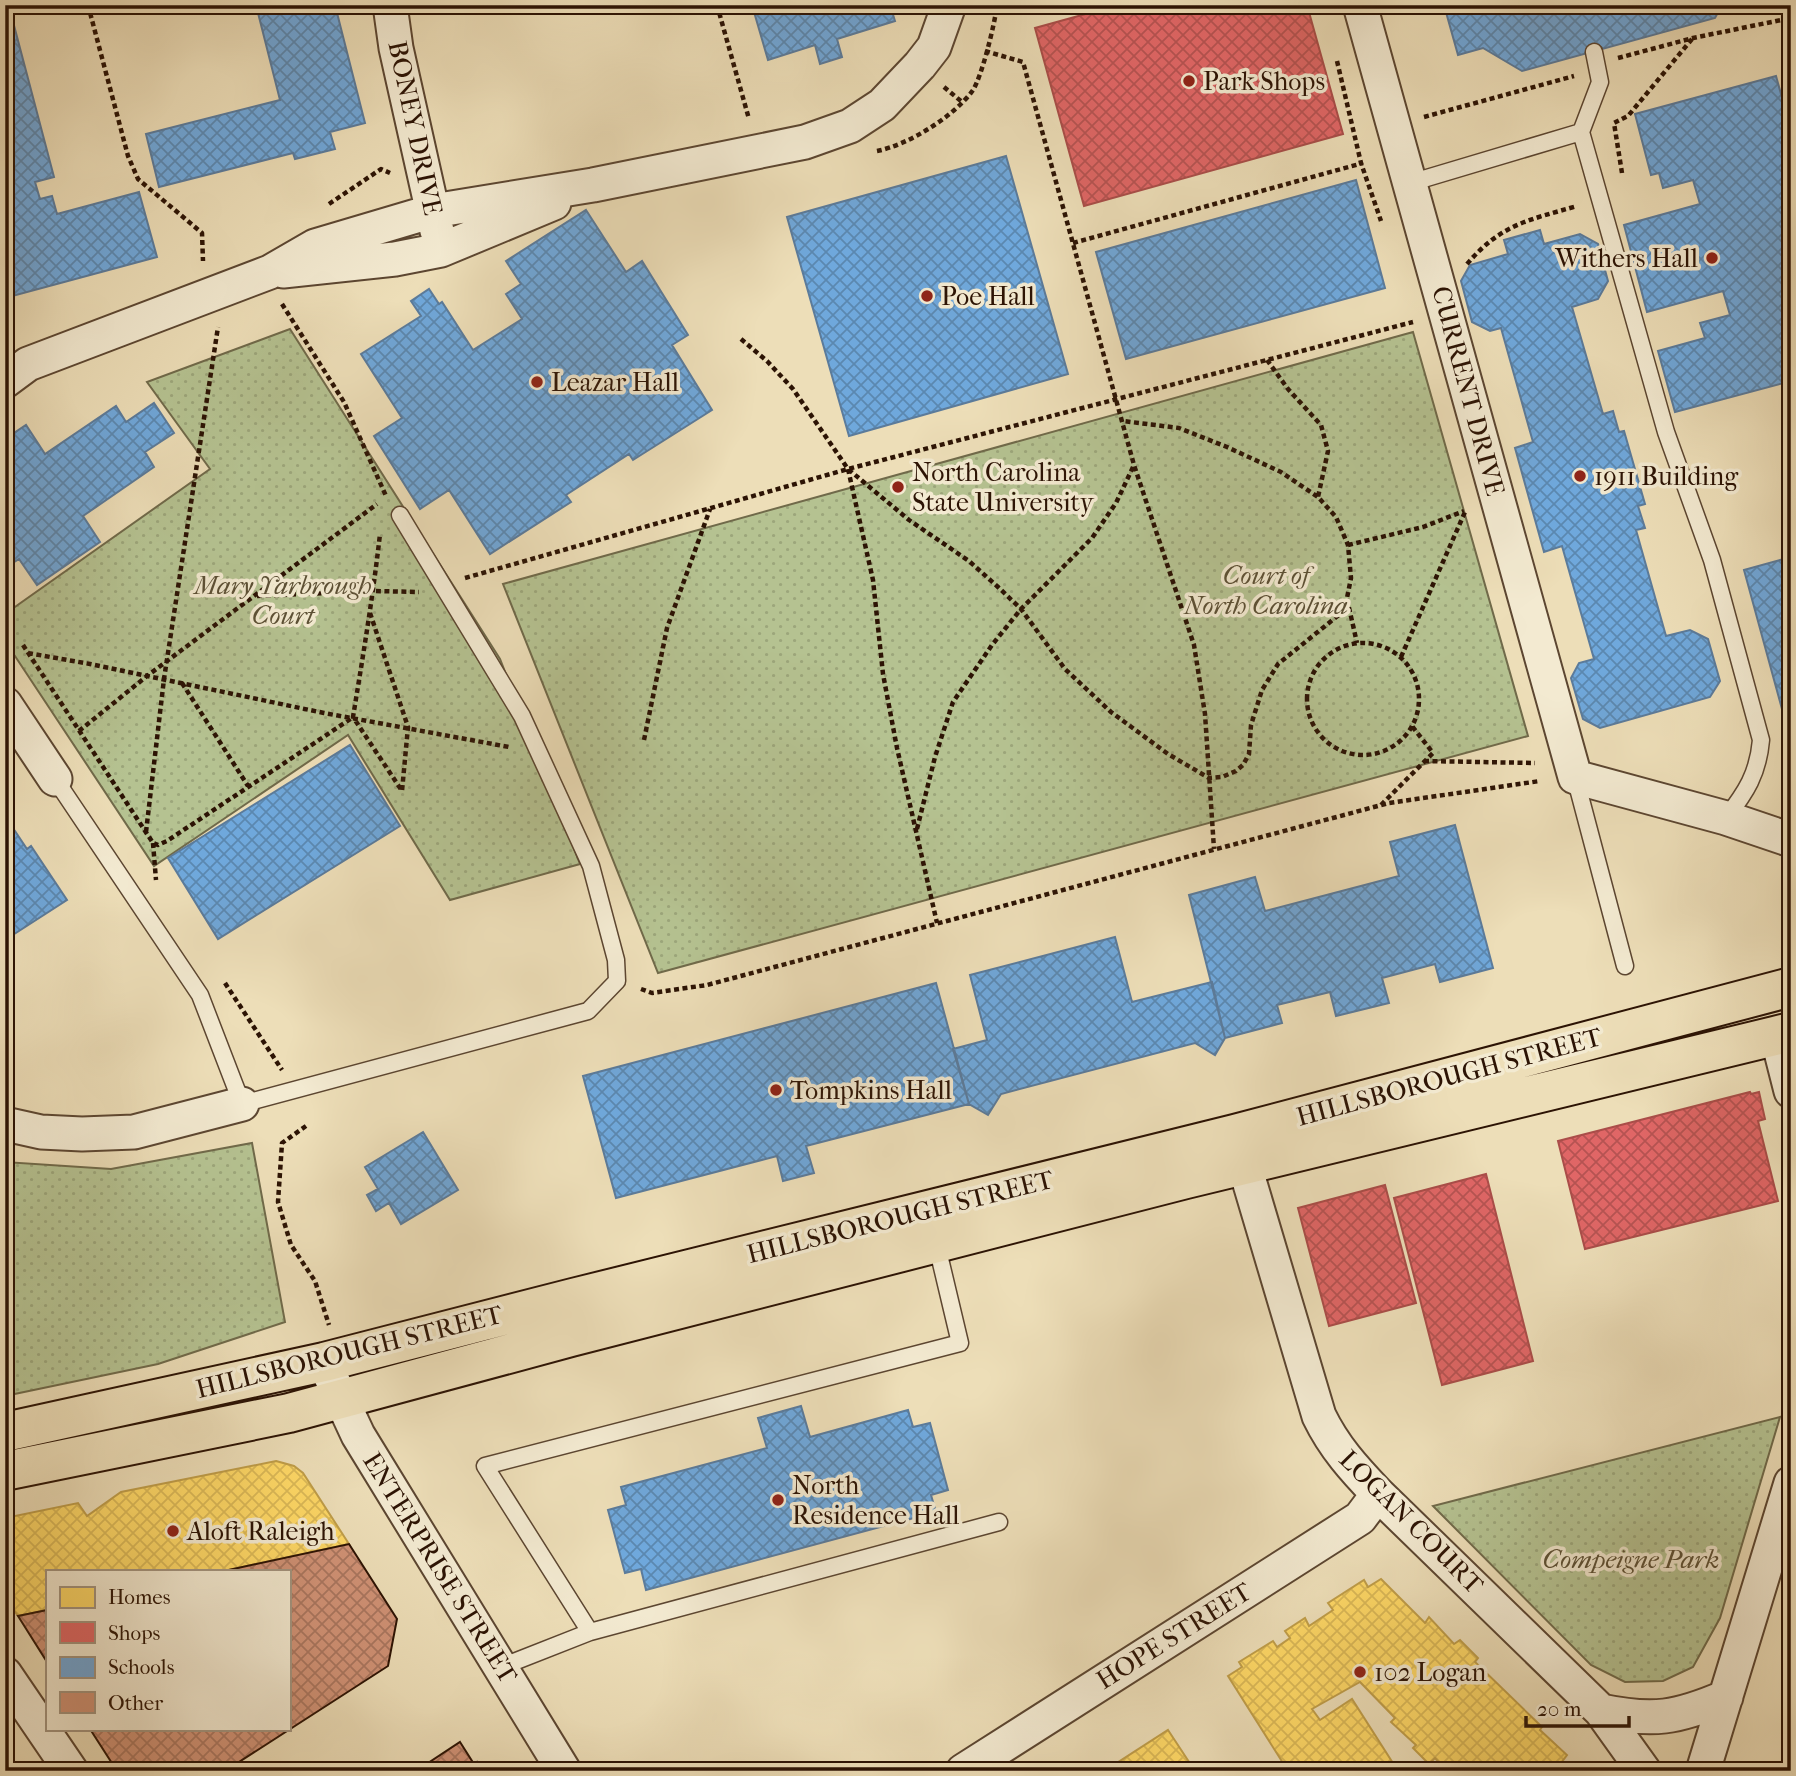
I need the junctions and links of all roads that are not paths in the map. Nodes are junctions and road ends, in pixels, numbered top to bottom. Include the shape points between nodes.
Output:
1 (390, 5) edge
2 (949, 5) edge
3 (1360, 5) edge
4 (1595, 59) road end
5 (1581, 132) junction
6 (1410, 183) junction
7 (593, 185) junction
8 (433, 211) junction
9 (441, 250) junction
10 (274, 286) junction
11 (13, 370) edge
12 (400, 515) road end
13 (5, 704) edge
14 (1575, 777) junction
15 (55, 779) joint
16 (1726, 818) junction
17 (1791, 840) edge
18 (1625, 966) dead end
19 (1791, 987) edge
20 (1784, 1034) edge
21 (1791, 1091) edge
22 (242, 1104) junction
23 (5, 1124) edge
24 (1240, 1150) junction
25 (936, 1242) junction
26 (327, 1346) junction
27 (342, 1399) junction
28 (5, 1432) edge
29 (5, 1471) edge
30 (1791, 1483) edge
31 (1378, 1494) junction
32 (999, 1522) dead end
33 (590, 1632) junction
34 (501, 1667) junction
35 (5, 1674) edge
36 (1726, 1697) junction
37 (1601, 1711) junction
38 (71, 1771) edge
39 (564, 1771) edge
40 (963, 1771) edge
41 (1644, 1771) edge
42 (1703, 1771) edge

1 - 8 street, BONEY DRIVE
2 - 7 street via 934,47 920,65 882,105 850,126 805,142
3 - 6 street, CURRENT DRIVE
4 - 5 lane via 1600,82
5 - 6 lane
5 - 16 lane via 1666,432 1712,560 1762,740 1759,763
6 - 14 street, CURRENT DRIVE
7 - 8 street
7 - 9 street
8 - 9 street, BONEY DRIVE
8 - 10 street via 314,246
9 - 10 street
10 - 11 street
12 - 22 lane via 522,716 591,866 616,960 617,981 588,1012
13 - 15 street
14 - 16 street
14 - 18 lane
15 - 22 lane via 200,995
16 - 17 street
19 - 24 main road, HILLSBOROUGH STREET
20 - 21 street
20 - 24 main road, HILLSBOROUGH STREET
22 - 23 street via 134,1132 41,1132
24 - 25 main road, HILLSBOROUGH STREET
24 - 26 main road, HILLSBOROUGH STREET via 600,1291
24 - 31 street, LOGAN COURT via 1319,1416 1346,1461
25 - 27 main road, HILLSBOROUGH STREET
25 - 33 lane via 960,1343 485,1466
26 - 27 street, ENTERPRISE STREET
26 - 28 main road, HILLSBOROUGH STREET
27 - 29 main road, HILLSBOROUGH STREET
27 - 34 street, ENTERPRISE STREET via 358,1436
30 - 36 street
31 - 37 street, LOGAN COURT
31 - 40 street, HOPE STREET via 1360,1518
32 - 33 lane
33 - 34 lane
34 - 39 street, ENTERPRISE STREET
35 - 38 street
36 - 37 street via 1696,1710 1648,1719
36 - 42 street
37 - 41 street, LOGAN COURT

